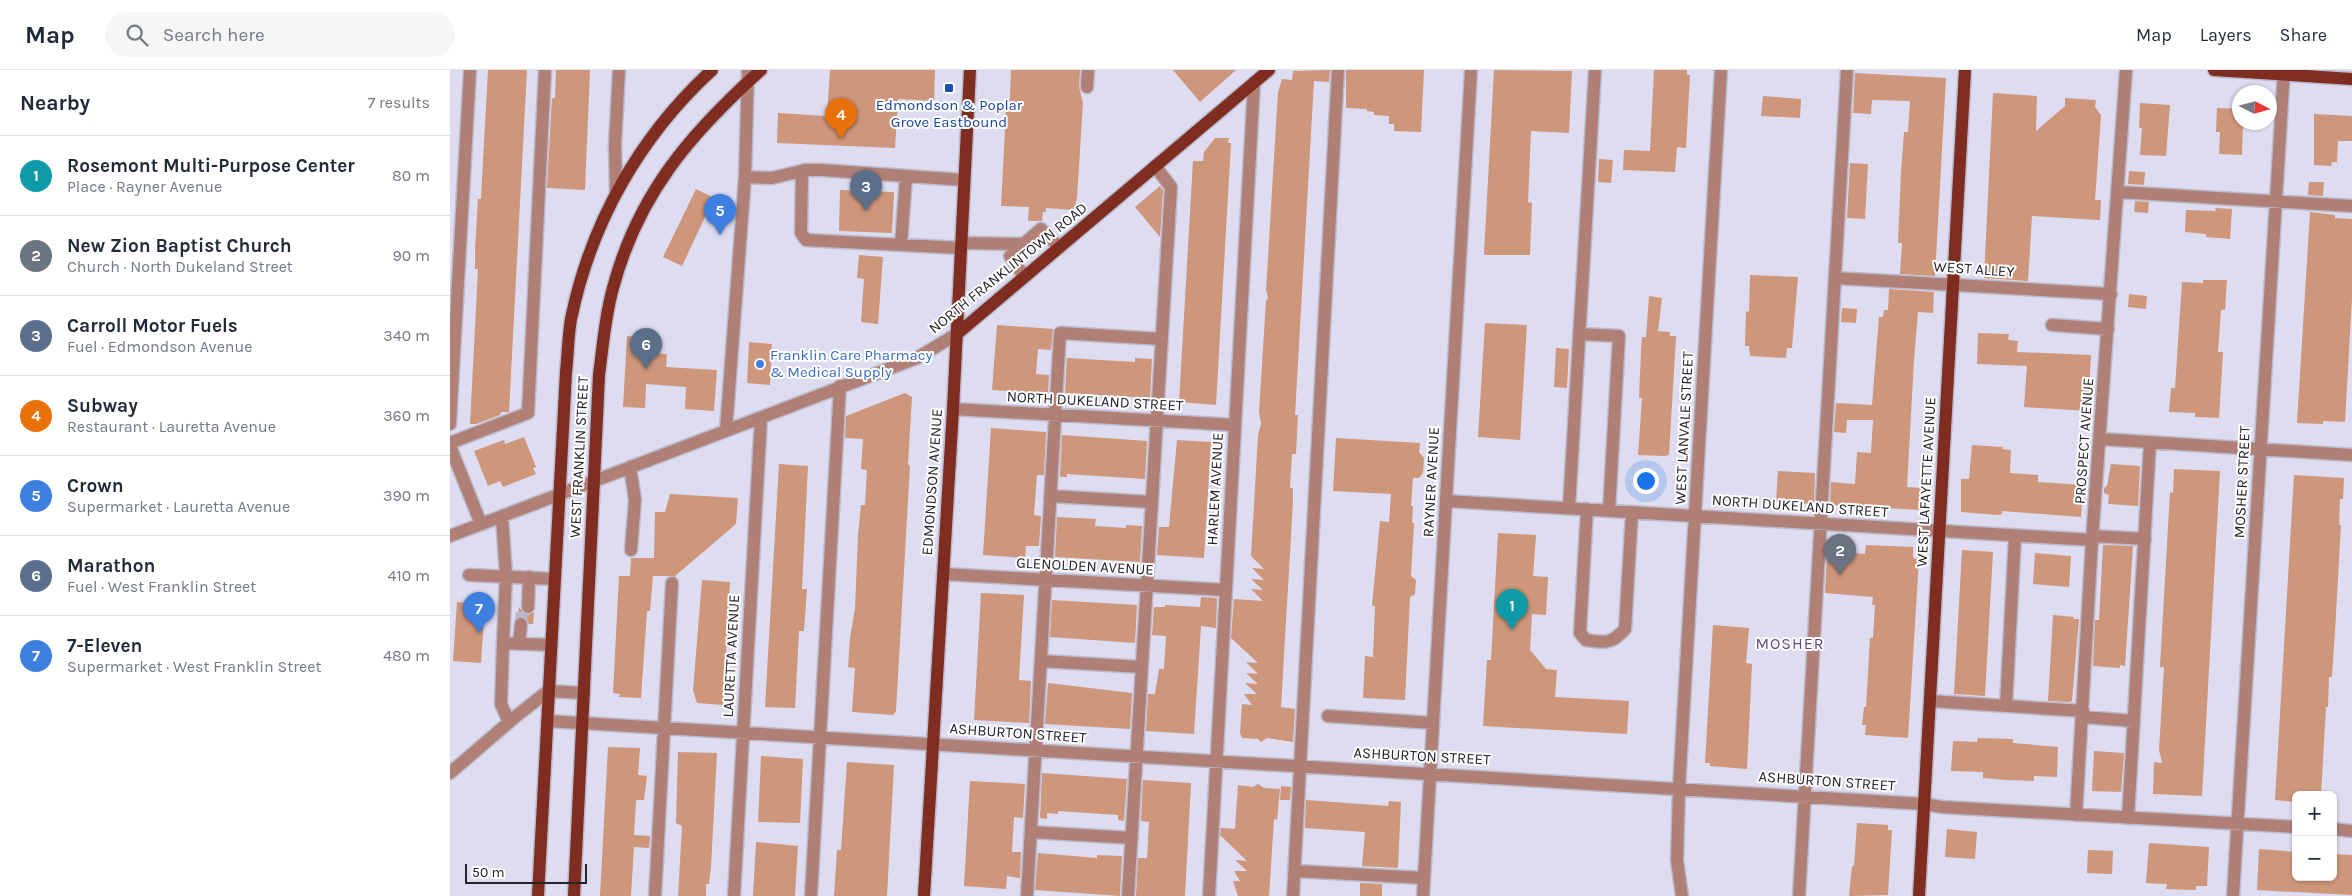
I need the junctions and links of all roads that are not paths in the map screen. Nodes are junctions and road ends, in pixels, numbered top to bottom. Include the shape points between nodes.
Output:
1 (470, 70) edge
2 (545, 70) edge
3 (619, 70) edge
4 (712, 70) edge
5 (760, 70) edge
6 (970, 70) edge
7 (1088, 70) edge
8 (1269, 70) edge
9 (1338, 70) edge
10 (1471, 70) edge
11 (1595, 70) edge
12 (1721, 70) edge
13 (1847, 70) edge
14 (1965, 70) edge
15 (2126, 70) edge
16 (2214, 70) edge
17 (2284, 72) edge
18 (748, 76) edge
19 (2352, 78) edge
20 (1254, 83) junction
21 (1087, 87) dead end
22 (1155, 166) junction
23 (802, 171) junction
24 (906, 176) junction
25 (745, 177) junction
26 (964, 180) junction
27 (616, 192) junction
28 (2118, 192) junction
29 (2276, 201) junction
30 (2352, 206) edge
31 (1024, 244) junction
32 (901, 245) junction
33 (961, 245) junction
34 (1059, 247) junction
35 (1024, 276) junction
36 (1835, 278) junction
37 (1953, 284) junction
38 (2111, 294) junction
39 (2052, 325) dead end
40 (2108, 329) junction
41 (957, 334) junction
42 (1580, 334) junction
43 (1162, 339) junction
44 (840, 386) junction
45 (953, 409) junction
46 (1055, 415) junction
47 (761, 418) junction
48 (1157, 420) junction
49 (450, 424) edge
50 (1235, 425) junction
51 (726, 430) junction
52 (2101, 439) junction
53 (2150, 442) junction
54 (450, 445) edge
55 (2260, 450) junction
56 (2352, 455) edge
57 (630, 467) junction
58 (595, 481) junction
59 (559, 494) junction
60 (1050, 496) junction
61 (1446, 501) junction
62 (1152, 502) junction
63 (1569, 508) junction
64 (1587, 510) junction
65 (1609, 511) junction
66 (1632, 512) junction
67 (502, 516) junction
68 (1695, 516) junction
69 (480, 524) junction
70 (1821, 524) junction
71 (1939, 531) junction
72 (450, 536) edge
73 (2015, 536) junction
74 (2092, 538) junction
75 (2145, 539) junction
76 (631, 550) dead end
77 (469, 574) dead end
78 (942, 574) junction
79 (506, 576) junction
80 (526, 577) junction
81 (554, 579) junction
82 (1045, 580) junction
83 (672, 583) dead end
84 (1147, 586) junction
85 (1226, 590) junction
86 (524, 607) tunnel mouth
87 (524, 624) tunnel mouth
88 (503, 643) junction
89 (522, 644) junction
90 (551, 645) junction
91 (1041, 661) junction
92 (1142, 667) junction
93 (548, 692) junction
94 (584, 693) junction
95 (1930, 701) junction
96 (2006, 706) junction
97 (2083, 714) junction
98 (1328, 716) dead end
99 (547, 720) junction
100 (2134, 721) junction
101 (509, 722) junction
102 (583, 723) junction
103 (1433, 723) junction
104 (664, 728) junction
105 (743, 732) junction
106 (820, 737) junction
107 (933, 744) junction
108 (1036, 750) junction
109 (1137, 756) junction
110 (1216, 761) junction
111 (1300, 766) junction
112 (450, 773) edge
113 (1430, 773) junction
114 (1679, 788) junction
115 (1805, 796) junction
116 (1924, 804) junction
117 (2076, 815) junction
118 (2128, 818) junction
119 (2238, 824) junction
120 (2292, 827) edge
121 (2337, 829) edge
122 (2352, 830) edge
123 (1031, 832) junction
124 (1132, 838) junction
125 (1295, 871) junction
126 (1424, 878) junction
127 (538, 896) edge
128 (574, 896) edge
129 (655, 896) edge
130 (734, 896) edge
131 (811, 896) edge
132 (924, 896) edge
133 (1027, 896) edge
134 (1128, 896) edge
135 (1209, 896) edge
136 (1293, 896) edge
137 (1423, 896) edge
138 (1682, 896) edge
139 (1799, 896) edge
140 (1919, 896) edge
141 (2233, 896) edge

1 - 49 street
2 - 54 street via 528,413
3 - 27 street
4 - 27 main road, WEST FRANKLIN STREET via 662,122
5 - 18 main road, WEST FRANKLIN STREET
6 - 26 main road, EDMONDSON AVENUE
7 - 21 street
8 - 20 main road, NORTH FRANKLINTOWN ROAD
9 - 111 street
10 - 61 street, RAYNER AVENUE
11 - 42 street
12 - 68 street, WEST LANVALE STREET
13 - 36 street
14 - 37 main road, WEST LAFAYETTE AVENUE
15 - 28 street, PROSPECT AVENUE
16 - 17 main road
17 - 19 main road
17 - 29 street, MOSHER STREET
18 - 25 street
18 - 58 main road, WEST FRANKLIN STREET via 666,172 628,242 613,286 605,325
20 - 22 main road, NORTH FRANKLINTOWN ROAD
20 - 50 street, HARLEM AVENUE
22 - 34 main road, NORTH FRANKLINTOWN ROAD
22 - 43 street via 1171,187
23 - 24 street
23 - 25 street via 772,178
23 - 32 street via 801,233 806,240
24 - 26 street
24 - 32 street
25 - 51 street
26 - 33 main road, EDMONDSON AVENUE
27 - 59 main road, WEST FRANKLIN STREET via 598,230 571,320
28 - 29 street
28 - 38 street, PROSPECT AVENUE
29 - 30 street
29 - 55 street, MOSHER STREET
31 - 33 street
31 - 34 street via 1041,229
31 - 35 street via 1010,256
32 - 33 street
33 - 41 main road, EDMONDSON AVENUE
34 - 35 main road, NORTH FRANKLINTOWN ROAD
35 - 41 main road, NORTH FRANKLINTOWN ROAD
36 - 37 street, WEST ALLEY
36 - 70 street
37 - 38 street, WEST ALLEY
37 - 71 main road, WEST LAFAYETTE AVENUE
38 - 40 street, PROSPECT AVENUE
39 - 40 street
40 - 52 street, PROSPECT AVENUE
41 - 44 street, NORTH FRANKLINTOWN ROAD via 917,358
41 - 45 main road, EDMONDSON AVENUE
42 - 63 street
42 - 65 street via 1618,336
43 - 46 street via 1060,333
43 - 48 street
44 - 47 street, NORTH FRANKLINTOWN ROAD
44 - 106 street
45 - 46 street, NORTH DUKELAND STREET
45 - 78 main road, EDMONDSON AVENUE
46 - 48 street, NORTH DUKELAND STREET
46 - 60 street
47 - 51 street, NORTH FRANKLINTOWN ROAD
47 - 105 street, LAURETTA AVENUE
48 - 50 street, NORTH DUKELAND STREET
48 - 62 street
50 - 85 street, HARLEM AVENUE
51 - 57 street, NORTH FRANKLINTOWN ROAD
52 - 53 street
52 - 74 street, PROSPECT AVENUE
53 - 55 street
53 - 75 street
54 - 69 street
55 - 56 street
55 - 119 street, MOSHER STREET
57 - 58 street, NORTH FRANKLINTOWN ROAD
57 - 76 street via 635,500
58 - 59 street, NORTH FRANKLINTOWN ROAD
58 - 94 main road, WEST FRANKLIN STREET
59 - 67 street, NORTH FRANKLINTOWN ROAD
59 - 81 main road, WEST FRANKLIN STREET
60 - 62 street
60 - 82 street
61 - 63 street, NORTH DUKELAND STREET
61 - 103 street, RAYNER AVENUE
62 - 84 street
63 - 64 street, NORTH DUKELAND STREET
64 - 65 street, NORTH DUKELAND STREET
64 - 66 street via 1580,633 1586,640 1604,642 1616,639 1624,629
65 - 66 street, NORTH DUKELAND STREET
66 - 68 street, NORTH DUKELAND STREET
67 - 69 street, NORTH FRANKLINTOWN ROAD
67 - 79 street
68 - 70 street, NORTH DUKELAND STREET
68 - 114 street, WEST LANVALE STREET
69 - 72 street, NORTH FRANKLINTOWN ROAD
70 - 71 street, NORTH DUKELAND STREET
70 - 115 street
71 - 73 street, NORTH DUKELAND STREET
71 - 95 main road, WEST LAFAYETTE AVENUE
73 - 74 street, NORTH DUKELAND STREET
73 - 96 street
74 - 75 street, NORTH DUKELAND STREET
74 - 97 street, PROSPECT AVENUE
75 - 100 street
77 - 79 street
78 - 82 street, GLENOLDEN AVENUE
78 - 107 main road, EDMONDSON AVENUE
79 - 80 street
79 - 88 street
80 - 81 street
80 - 86 street
81 - 90 main road, WEST FRANKLIN STREET
82 - 84 street, GLENOLDEN AVENUE
82 - 91 street
83 - 104 street
84 - 85 street, GLENOLDEN AVENUE
84 - 92 street
85 - 110 street, HARLEM AVENUE
87 - 89 street
88 - 89 street
88 - 101 street via 501,704
89 - 90 street
90 - 93 main road, WEST FRANKLIN STREET
91 - 92 street
91 - 108 street
92 - 109 street
93 - 94 street
93 - 99 main road, WEST FRANKLIN STREET
93 - 101 street
94 - 102 main road, WEST FRANKLIN STREET
95 - 96 street
95 - 116 main road, WEST LAFAYETTE AVENUE
96 - 97 street
97 - 100 street
97 - 117 street, PROSPECT AVENUE
98 - 103 street
99 - 102 street, ASHBURTON STREET
99 - 127 main road, WEST FRANKLIN STREET
100 - 118 street
101 - 112 street
102 - 104 street, ASHBURTON STREET
102 - 128 main road, WEST FRANKLIN STREET
103 - 113 street, RAYNER AVENUE
104 - 105 street, ASHBURTON STREET
104 - 129 street
105 - 106 street, ASHBURTON STREET
105 - 130 street, LAURETTA AVENUE
106 - 107 street, ASHBURTON STREET
106 - 131 street
107 - 108 street, ASHBURTON STREET
107 - 132 main road, EDMONDSON AVENUE
108 - 109 street, ASHBURTON STREET
108 - 123 street
109 - 110 street, ASHBURTON STREET
109 - 124 street
110 - 111 street, ASHBURTON STREET
110 - 135 street, HARLEM AVENUE
111 - 113 street, ASHBURTON STREET
111 - 125 street
113 - 114 street, ASHBURTON STREET
113 - 126 street, RAYNER AVENUE
114 - 115 street, ASHBURTON STREET
114 - 138 street, WEST LANVALE STREET via 1677,860
115 - 116 street, ASHBURTON STREET
115 - 139 street
116 - 117 street, ASHBURTON STREET
116 - 140 main road, WEST LAFAYETTE AVENUE
117 - 118 street, ASHBURTON STREET
118 - 119 street, ASHBURTON STREET
119 - 120 street, ASHBURTON STREET
119 - 141 street, MOSHER STREET
121 - 122 street
123 - 124 street
123 - 133 street
124 - 134 street
125 - 126 street
125 - 136 street
126 - 137 street, RAYNER AVENUE

